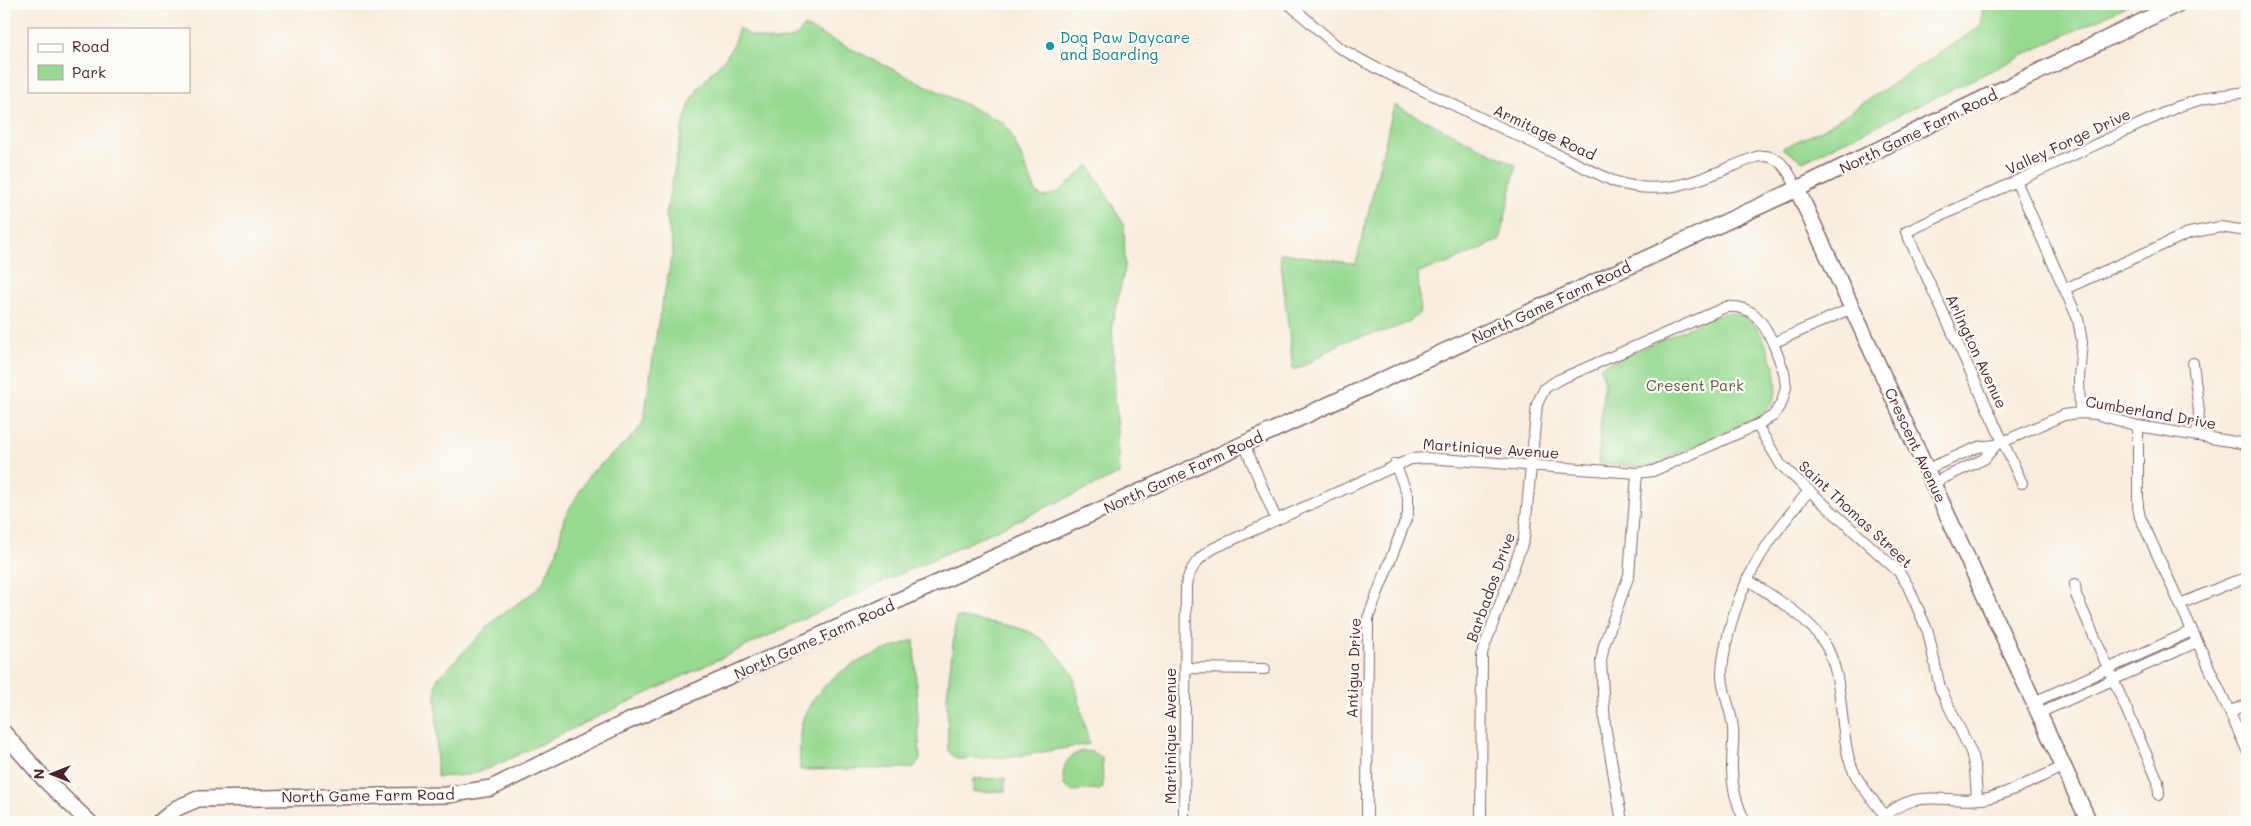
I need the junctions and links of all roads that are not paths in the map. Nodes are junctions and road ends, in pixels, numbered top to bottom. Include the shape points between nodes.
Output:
1 (1289, 4) edge
2 (2178, 4) edge
3 (2247, 92) edge
4 (2016, 181) junction
5 (1797, 188) junction
6 (2247, 231) edge
7 (1906, 232) joint
8 (2065, 290) junction
9 (1852, 308) junction
10 (1773, 343) junction
11 (2193, 363) dead end
12 (2080, 413) junction
13 (1757, 426) junction
14 (2138, 426) junction
15 (2196, 435) junction
16 (1244, 444) junction
17 (2000, 444) junction
18 (2247, 444) edge
19 (1395, 464) junction
20 (1530, 466) junction
21 (1637, 473) junction
22 (1930, 476) junction
23 (2022, 482) dead end
24 (1808, 492) junction
25 (1276, 519) junction
26 (1747, 578) junction
27 (2247, 578) edge
28 (2076, 584) dead end
29 (2180, 604) junction
30 (2192, 631) junction
31 (2197, 642) junction
32 (1185, 668) junction
33 (2110, 668) junction
34 (1265, 669) dead end
35 (2114, 679) junction
36 (2247, 705) edge
37 (2036, 708) junction
38 (2230, 711) junction
39 (4, 733) edge
40 (2247, 750) edge
41 (2064, 767) junction
42 (2158, 795) dead end
43 (1977, 799) junction
44 (1885, 820) edge
45 (89, 822) edge
46 (160, 822) edge
47 (1184, 822) edge
48 (1367, 822) edge
49 (1481, 822) edge
50 (1622, 822) edge
51 (1745, 822) edge
52 (2089, 822) edge

1 - 5 street, Armitage Road via 1338,47 1374,67 1613,181 1635,187 1685,185 1765,156 1774,158 1785,167
2 - 5 main road, North Game Farm Road
3 - 4 street, Valley Forge Drive via 2208,97 2177,107
4 - 7 street, Valley Forge Drive
4 - 8 street
5 - 9 main road, Crescent Avenue
5 - 16 main road, North Game Farm Road
6 - 8 street via 2220,226 2188,232
7 - 17 street, Arlington Avenue
8 - 12 street via 2081,334
9 - 10 street
9 - 22 main road, Crescent Avenue
10 - 13 street, Martinique Avenue via 1784,372 1785,394 1773,416
10 - 20 street, Barbados Drive via 1761,320 1745,306 1722,308 1549,386 1542,392 1535,410
11 - 15 street via 2199,411
12 - 14 street, Cumberland Drive via 2096,414
12 - 17 street, Cumberland Drive via 2064,416
13 - 21 street, Martinique Avenue via 1653,471
13 - 24 street, Saint Thomas Street via 1776,460
14 - 15 street, Cumberland Drive
14 - 29 street via 2138,512
15 - 18 street, Cumberland Drive
16 - 25 street
16 - 46 main road, North Game Farm Road via 913,596 620,725 491,788 447,795 198,799 177,808
17 - 22 street, Cumberland Drive via 1984,459
17 - 23 street, Arlington Avenue
19 - 20 street, Martinique Avenue via 1426,458
19 - 25 street, Martinique Avenue
19 - 48 street, Antigua Drive via 1408,496 1408,514 1367,624
20 - 21 street, Martinique Avenue
20 - 49 street, Barbados Drive via 1524,539 1482,653
21 - 50 street via 1629,575 1601,661 1604,718
22 - 37 main road, Crescent Avenue
24 - 26 street via 1772,536
24 - 43 street, Saint Thomas Street via 1906,581 1928,632 1940,688 1971,752
25 - 32 street, Martinique Avenue via 1214,548 1192,566 1186,585
26 - 44 street via 1804,620 1826,646 1834,668 1849,759 1859,781
26 - 51 street via 1733,616 1722,672 1733,726 1732,782
27 - 29 street
28 - 33 street via 2076,595
29 - 30 street
30 - 31 street
30 - 33 street
31 - 35 street
31 - 38 street
32 - 34 street
32 - 47 street, Martinique Avenue
33 - 35 street
33 - 37 street
35 - 37 street
35 - 42 street via 2158,781
36 - 38 street
37 - 41 main road, Crescent Avenue
38 - 40 street
39 - 45 main road via 45,780
41 - 43 street via 2003,793
41 - 52 main road, Crescent Avenue
43 - 44 street via 1912,800 1899,804

